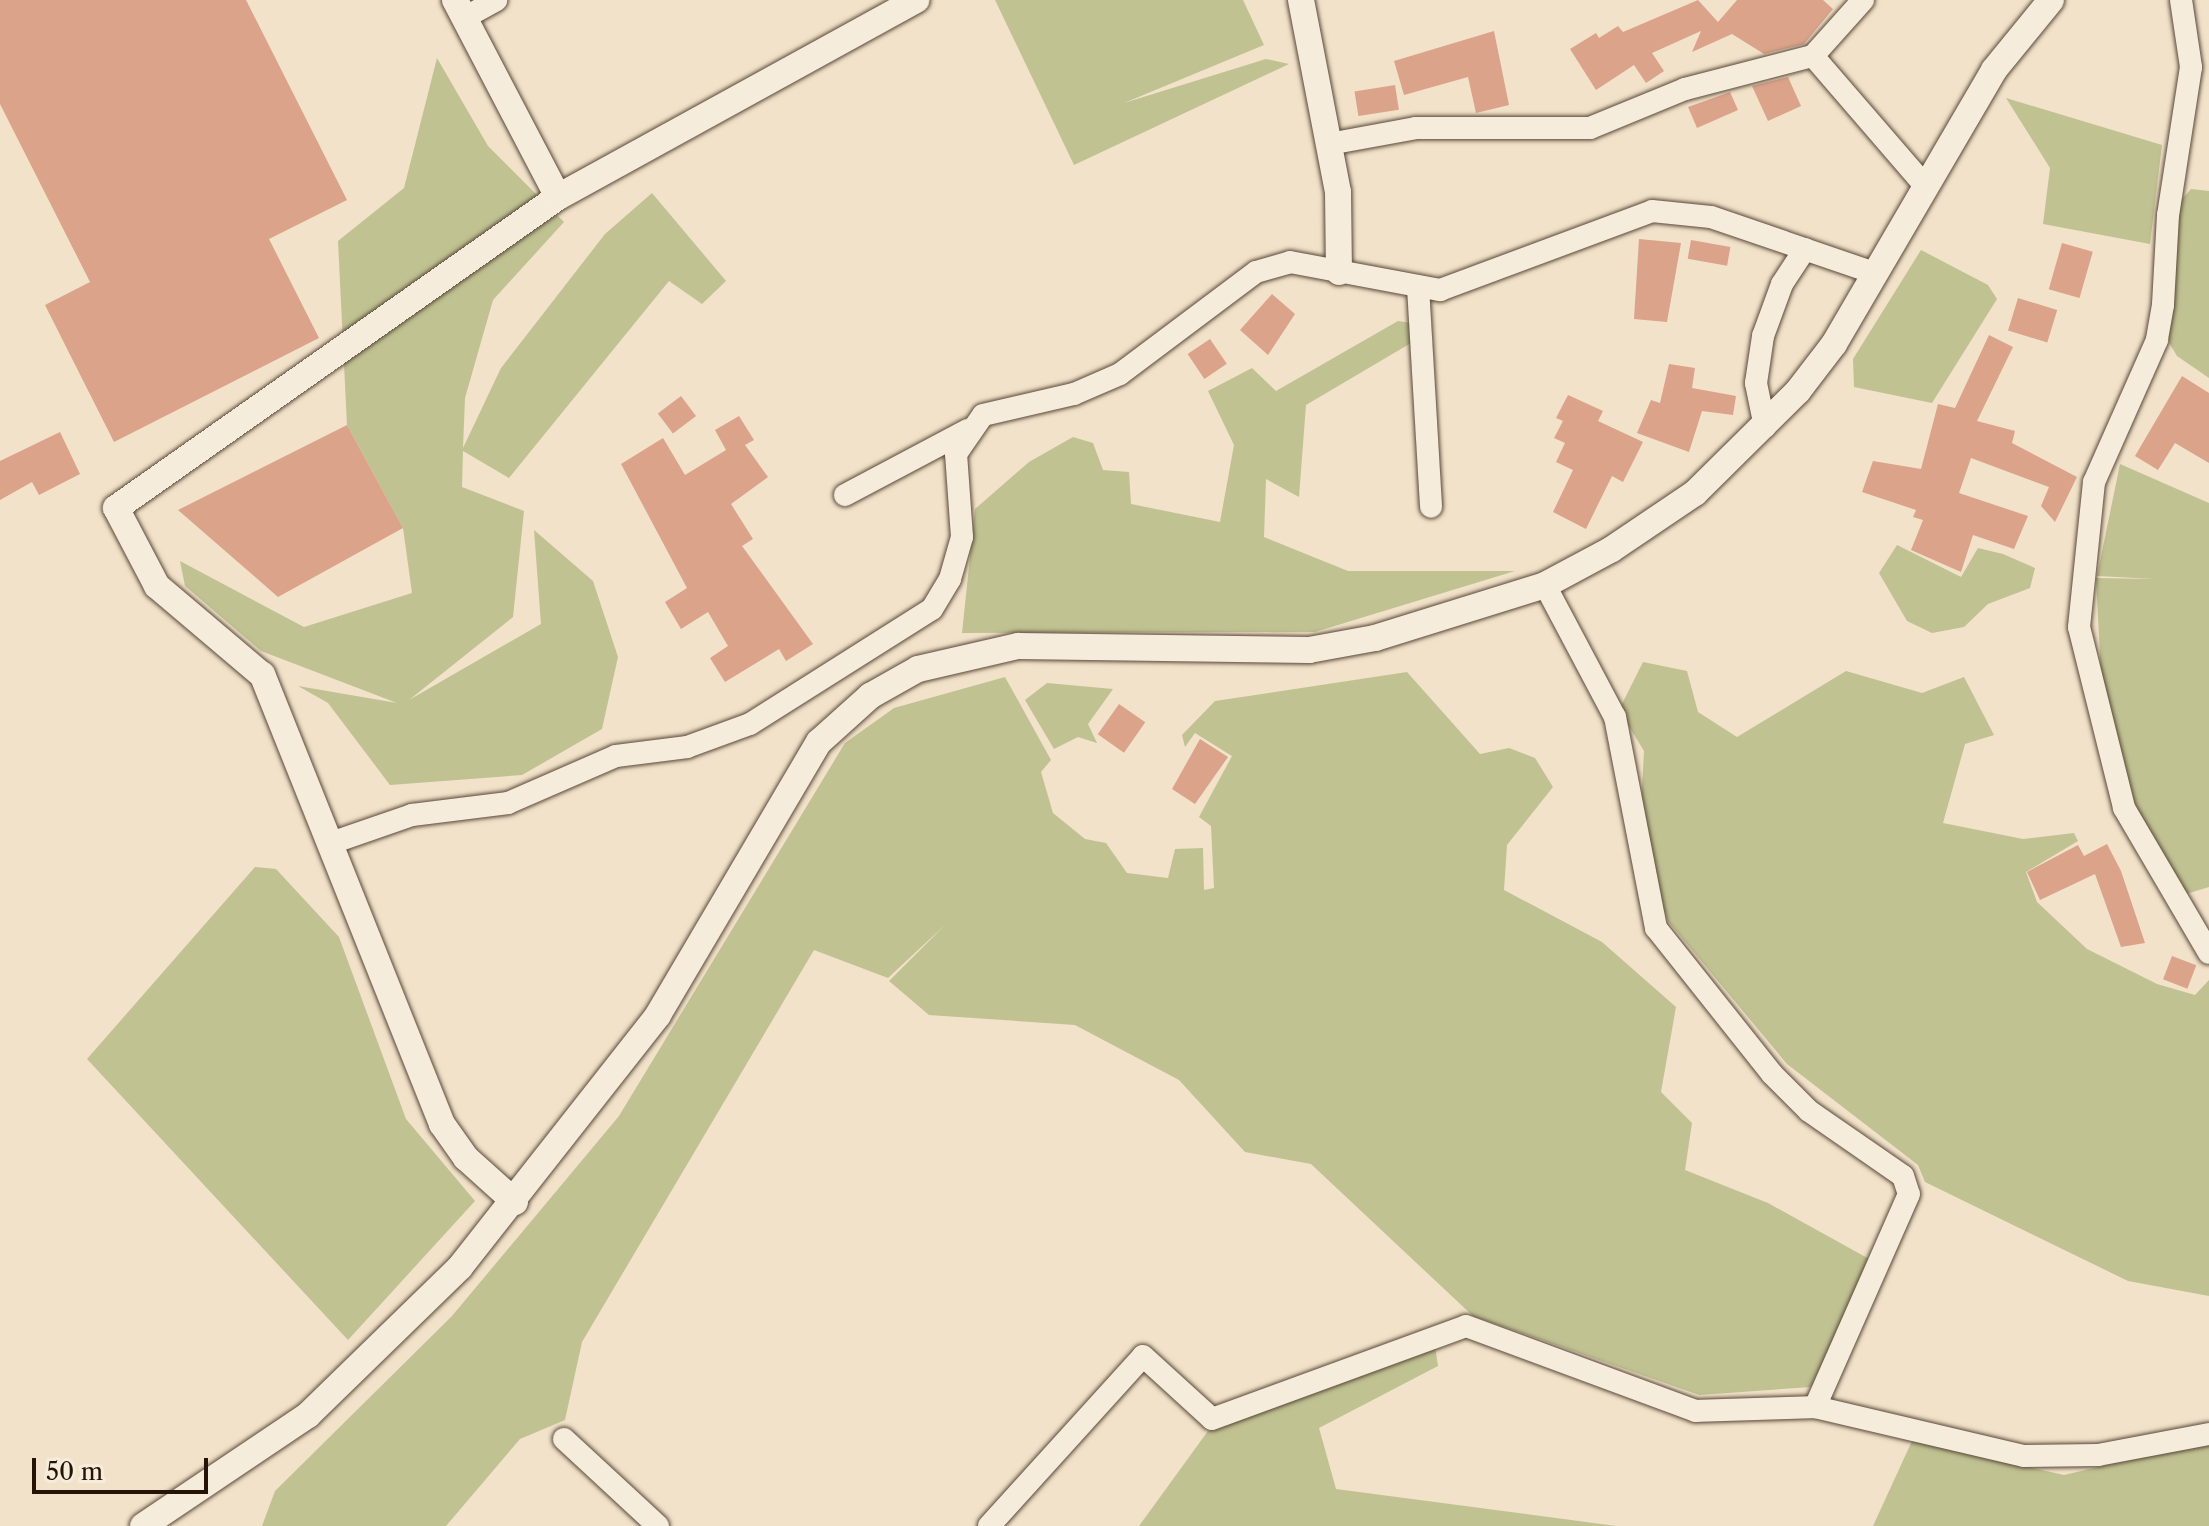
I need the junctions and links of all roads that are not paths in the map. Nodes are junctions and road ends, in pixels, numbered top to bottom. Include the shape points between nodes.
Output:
1 (496, 0) edge
2 (916, 0) edge
3 (1301, 0) edge
4 (1863, 0) edge
5 (2051, 0) edge
6 (2181, 0) edge
7 (459, 9) edge
8 (1813, 56) junction
9 (1329, 144) junction
10 (1926, 187) junction
11 (558, 197) junction
12 (1805, 249) junction
13 (1339, 272) junction
14 (1875, 273) junction
15 (1418, 287) junction
16 (1765, 427) junction
17 (968, 430) junction
18 (845, 495) dead end
19 (1431, 507) dead end
20 (1545, 585) junction
21 (334, 842) junction
22 (2209, 953) edge
23 (515, 1202) junction
24 (1815, 1407) junction
25 (2209, 1434) edge
26 (564, 1439) dead end
27 (143, 1526) edge
28 (658, 1526) edge
29 (989, 1526) edge

1 - 7 street
2 - 11 street
3 - 9 street
4 - 8 street
5 - 10 street via 1994,70
6 - 22 street via 2191,67 2168,215 2163,305 2157,340 2094,482 2079,627 2124,808
7 - 11 street
8 - 9 street via 1685,89 1590,128 1416,128
8 - 10 street
9 - 13 street
10 - 14 street
11 - 21 street via 116,508 157,586 262,675
12 - 14 street
12 - 15 street via 1711,217 1652,211 1605,223 1485,278 1440,290
12 - 16 street via 1782,284 1763,336 1756,383
13 - 15 street
13 - 17 street via 1290,262 1256,272 1120,374 1074,394 983,415
14 - 16 street via 1834,344
15 - 19 street
16 - 20 street via 1695,493
17 - 18 street
17 - 21 street via 956,454 962,537 950,579 918,618 750,724 687,747 616,756 508,803 412,815
20 - 23 street via 1389,634 1309,650 1063,644 966,654 918,669 870,696 819,742 658,1015
20 - 24 street via 1615,717 1656,928 1772,1074 1809,1111 1903,1176 1909,1194
21 - 23 street via 442,1124 466,1158
23 - 27 street via 368,1363 308,1415
24 - 25 street via 2024,1456 2098,1455
24 - 29 street via 1696,1411 1466,1326 1212,1419 1143,1356
26 - 28 street

